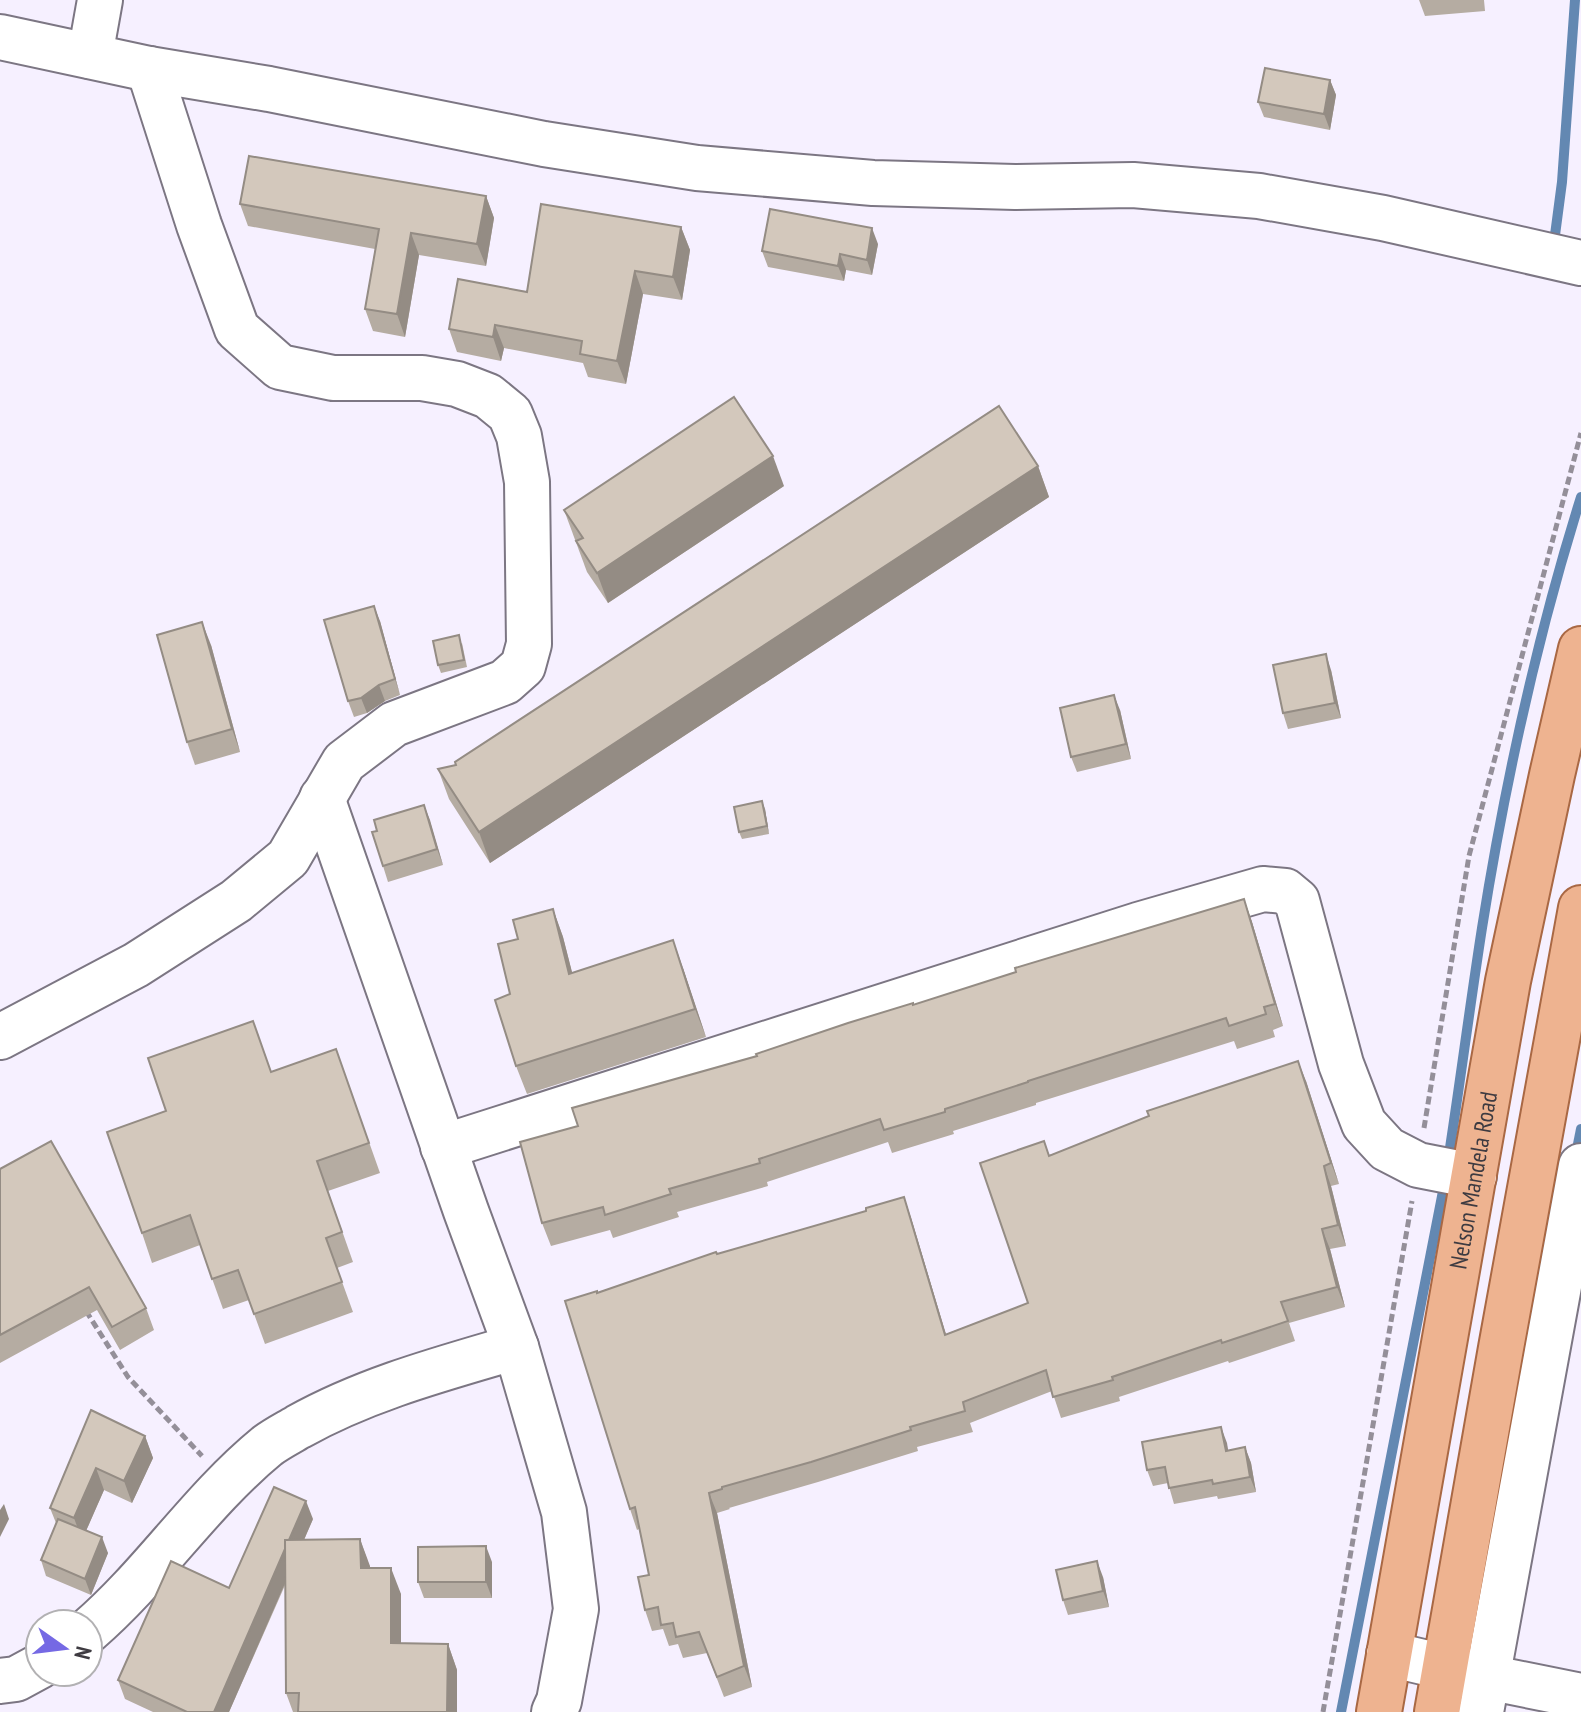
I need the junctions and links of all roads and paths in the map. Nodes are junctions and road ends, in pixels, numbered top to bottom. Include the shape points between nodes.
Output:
1 (100, 0) edge
2 (0, 37) edge
3 (90, 56) junction
4 (149, 69) junction
5 (1581, 263) edge
6 (1581, 433) edge
7 (1581, 649) edge
8 (322, 798) junction
9 (1581, 908) edge
10 (0, 1037) edge
11 (443, 1147) junction
12 (1418, 1165) junction
13 (1581, 1166) edge
14 (1474, 1176) junction
15 (82, 1303) edge
16 (516, 1347) junction
17 (227, 1483) junction
18 (104, 1615) edge
19 (1389, 1654) junction
20 (1445, 1666) junction
21 (24, 1675) edge
22 (0, 1681) edge
23 (1484, 1694) edge
24 (1581, 1696) edge
25 (554, 1712) edge
26 (1323, 1712) edge
27 (1379, 1712) edge
28 (1437, 1712) edge

1 - 3 lane
2 - 3 lane
3 - 4 lane
4 - 5 lane via 697,168 873,183 1133,185 1259,196
4 - 8 lane via 237,329 280,367 333,378 422,378 457,384 488,396 510,414 519,436 527,482 529,644 523,666 505,682 394,724 344,762
6 - 12 path via 1469,856
7 - 14 main road, Nelson Mandela Road via 1508,981
8 - 10 lane via 288,858 236,901 136,965
8 - 11 lane
9 - 20 main road
11 - 12 lane via 1263,889 1285,891 1297,901 1341,1064 1364,1124 1387,1149
11 - 16 lane
12 - 14 lane
12 - 26 path
13 - 23 lane
14 - 19 main road, Nelson Mandela Road
15 - 17 path via 128,1377
16 - 17 lane via 378,1390 318,1416 269,1444
16 - 25 lane via 564,1512 576,1609
17 - 18 lane
19 - 20 lane
19 - 27 main road, Nelson Mandela Road
20 - 23 lane
20 - 28 main road
21 - 22 lane
23 - 24 lane

